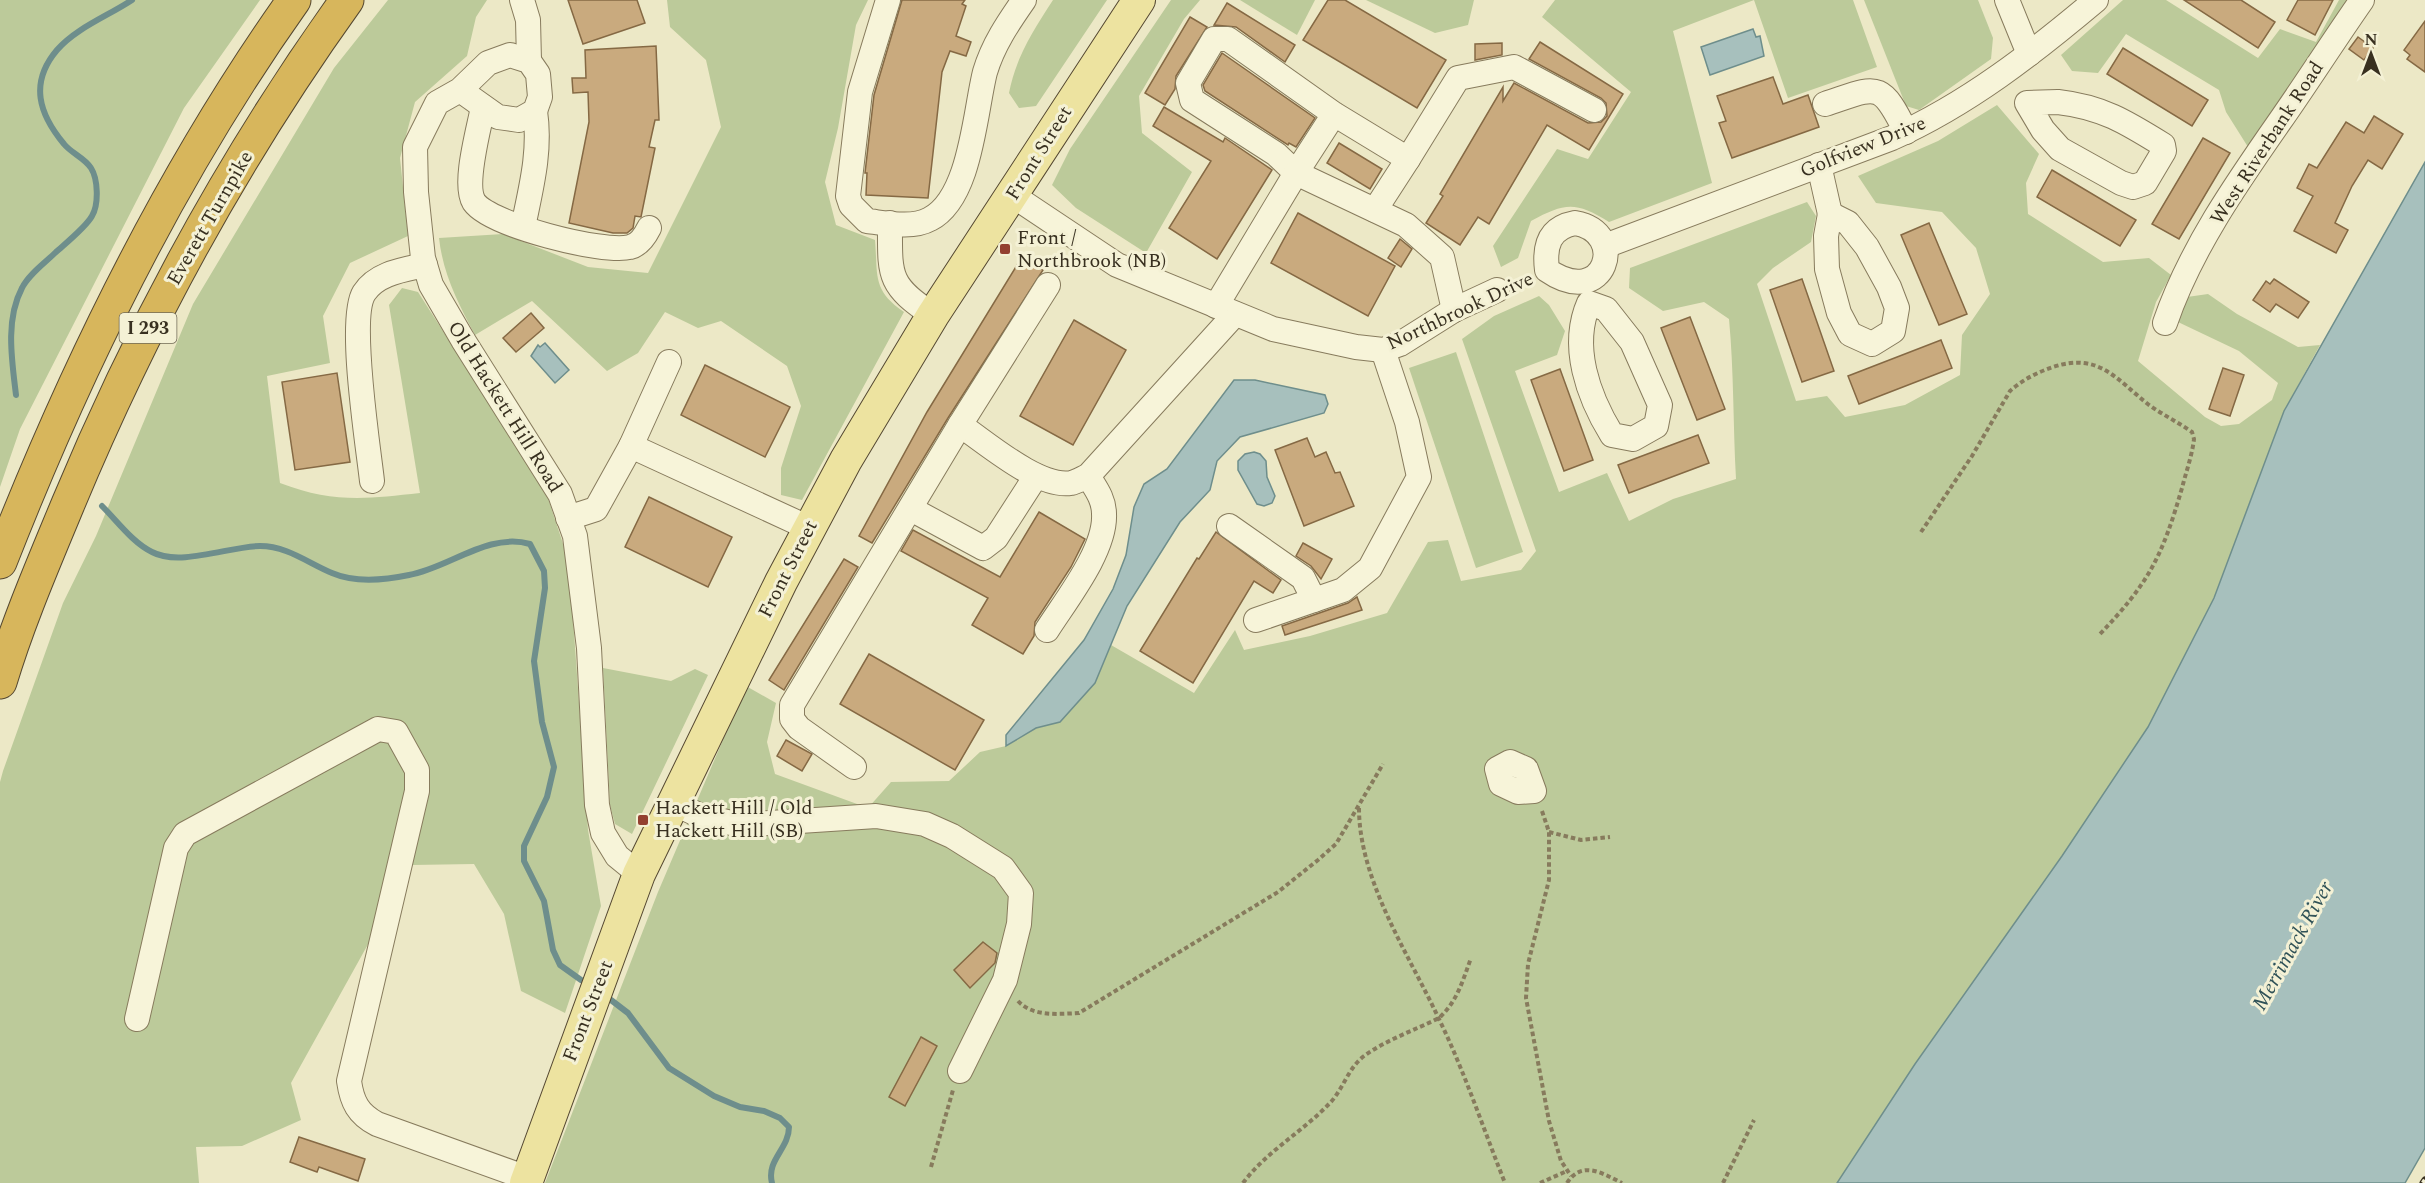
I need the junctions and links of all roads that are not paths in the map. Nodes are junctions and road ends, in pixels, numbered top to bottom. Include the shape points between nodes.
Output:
1 (294, 0) edge
2 (347, 0) edge
3 (522, 0) edge
4 (888, 0) edge
5 (1024, 0) edge
6 (1138, 0) edge
7 (2007, 0) edge
8 (2096, 0) edge
9 (2362, 0) edge
10 (2029, 54) junction
11 (529, 61) junction
12 (2005, 72) junction
13 (460, 90) junction
14 (2027, 103) junction
15 (1825, 104) dead end
16 (483, 107) junction
17 (1594, 110) dead end
18 (535, 111) junction
19 (1334, 114) junction
20 (1906, 132) junction
21 (1408, 159) junction
22 (1819, 165) junction
23 (1296, 173) junction
24 (1012, 195) junction
25 (1375, 210) junction
26 (1830, 214) junction
27 (890, 223) junction
28 (523, 227) junction
29 (648, 228) dead end
30 (1605, 246) junction
31 (425, 265) junction
32 (1048, 285) dead end
33 (1497, 290) road end
34 (1585, 293) junction
35 (1225, 310) junction
36 (1454, 310) junction
37 (933, 315) junction
38 (2164, 323) dead end
39 (1383, 350) junction
40 (669, 362) dead end
41 (960, 425) junction
42 (631, 446) junction
43 (1036, 476) junction
44 (1088, 476) junction
45 (372, 481) dead end
46 (911, 509) junction
47 (568, 518) junction
48 (1229, 526) dead end
49 (809, 528) junction
50 (0, 562) edge
51 (1314, 600) junction
52 (1256, 620) dead end
53 (1047, 630) dead end
54 (0, 682) edge
55 (854, 767) dead end
56 (673, 803) junction
57 (639, 874) junction
58 (137, 1018) dead end
59 (960, 1071) road end
60 (527, 1181) edge

1 - 50 highway, I 293 via 222,108 111,309 72,390
2 - 54 highway, Everett Turnpike / I 293 via 232,177 123,377 51,545
3 - 11 street via 528,20
4 - 27 street via 860,92 848,196 851,205 867,221
5 - 27 street via 992,53 966,164 944,207 922,222
6 - 24 main road, Front Street
7 - 10 street
8 - 10 street, Golfview Drive
9 - 38 street, West Riverbank Road via 2239,178 2172,301
10 - 12 street, Golfview Drive
11 - 13 street, Old Hackett Hill Road via 510,55 488,63
11 - 18 street via 538,74 540,97
12 - 14 street
12 - 20 street, Golfview Drive
13 - 16 street
13 - 31 street, Old Hackett Hill Road via 437,103 415,147
14 - 14 street via 2060,150 2121,183 2133,187 2145,183 2164,151 2163,145 2087,105
15 - 20 street via 1874,91 1890,100
16 - 18 street via 498,117 519,120
16 - 28 street via 470,180 473,201 484,212
17 - 21 street via 1514,67 1458,78
18 - 28 street via 537,158
19 - 21 street
19 - 23 street
19 - 23 street via 1228,39 1214,39 1188,83 1192,100 1276,154
20 - 22 street, Golfview Drive
21 - 25 street
22 - 26 street
22 - 30 street, Golfview Drive
23 - 25 street
23 - 35 street
24 - 35 street, Northbrook Drive via 1118,265
24 - 37 main road, Front Street
25 - 36 street via 1406,225 1442,257
26 - 26 street via 1827,269 1835,302 1850,334 1872,344 1893,331 1897,308 1867,247 1848,223
27 - 37 street via 891,265 897,287
28 - 29 street via 601,249 632,247
30 - 34 street via 1604,265
30 - 34 street via 1601,237 1585,225 1565,225 1546,247 1547,270
31 - 45 street via 385,274 364,294 357,324
31 - 47 street, Old Hackett Hill Road via 457,331 560,494
32 - 41 street
33 - 36 street, Northbrook Drive
34 - 34 street via 1580,322 1585,372 1599,414 1612,435 1633,440 1656,426 1660,405 1632,342 1606,309
35 - 39 street, Northbrook Drive via 1273,329
35 - 44 street
36 - 39 street, Northbrook Drive via 1420,333
37 - 49 main road, Front Street
39 - 51 street via 1407,422 1419,477 1370,568 1343,590
40 - 42 street
41 - 43 street
41 - 46 street
42 - 47 street via 596,509
42 - 49 street
43 - 44 street via 1070,483
43 - 46 street via 996,538 983,548
44 - 53 street via 1101,497 1102,536
46 - 55 street via 792,705 792,719 799,728
47 - 57 street, Old Hackett Hill Road via 584,590 597,805 603,833 617,856
48 - 51 street via 1303,578
49 - 56 main road, Front Street
51 - 52 street
56 - 57 main road, Front Street
56 - 59 street via 701,816 740,825 876,816 925,824 1003,868 1021,893 1019,924 1005,980
57 - 60 main road, Front Street
58 - 60 street via 176,848 185,834 378,729 396,732 417,770 417,791 349,1081 351,1098 362,1116 377,1124

